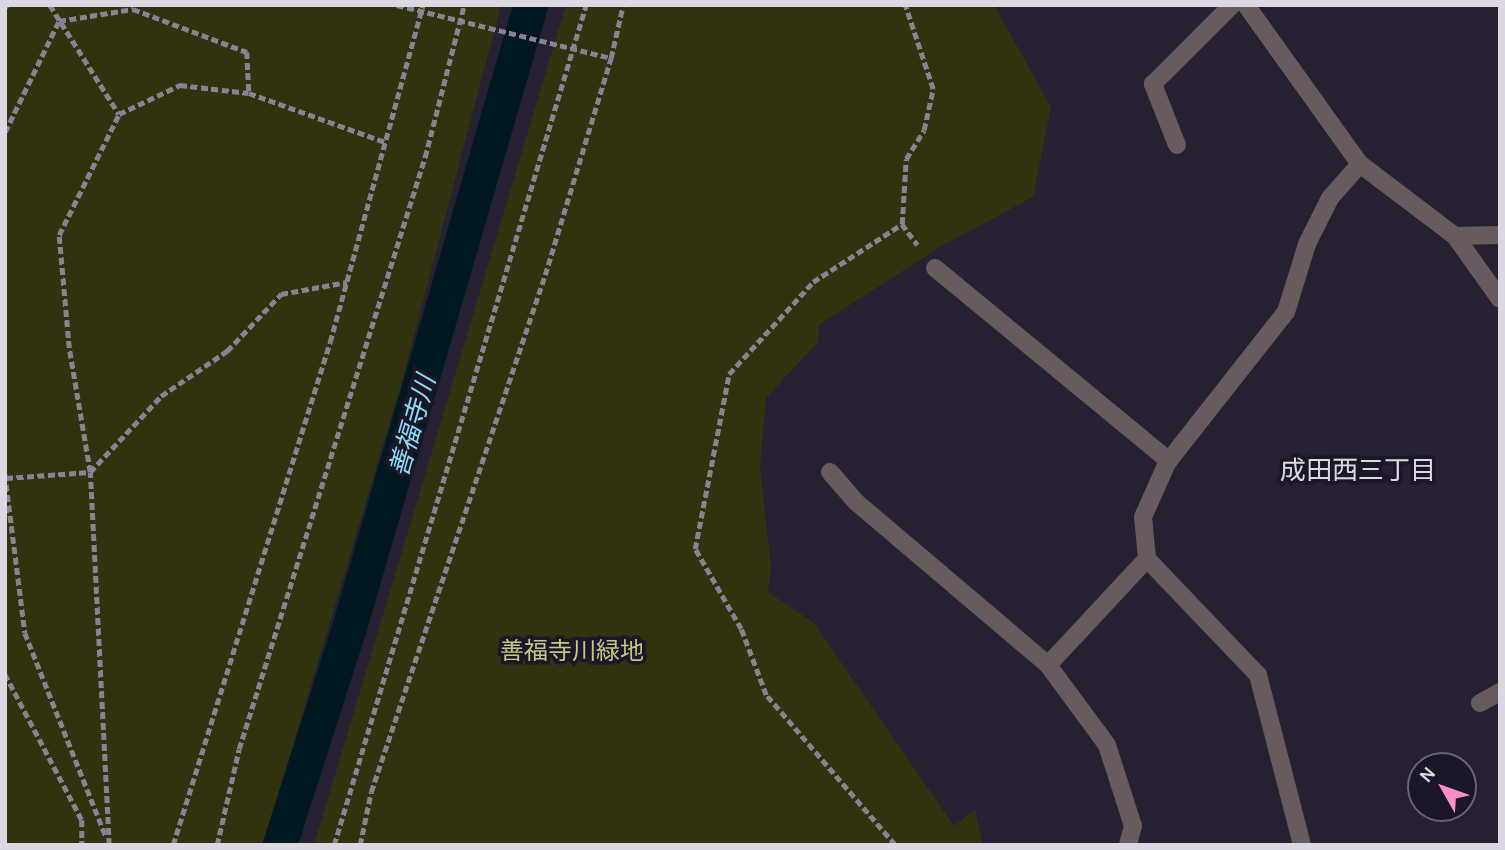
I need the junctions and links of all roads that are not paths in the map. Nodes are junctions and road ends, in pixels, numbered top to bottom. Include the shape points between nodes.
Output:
1 (1232, 5) edge
2 (1246, 5) edge
3 (1177, 145) dead end
4 (1360, 164) junction
5 (1500, 235) edge
6 (1455, 236) junction
7 (935, 268) dead end
8 (1500, 299) edge
9 (1170, 461) junction
10 (830, 471) dead end
11 (1147, 559) junction
12 (1048, 665) junction
13 (1500, 692) edge
14 (1480, 703) dead end
15 (1128, 845) edge
16 (1301, 845) edge

1 - 3 street via 1153,84
2 - 4 street
4 - 6 street
4 - 9 street via 1324,210 1307,244 1286,312
5 - 6 street
6 - 8 street
7 - 9 street
9 - 11 street via 1143,517
10 - 12 street via 856,502
11 - 12 street
11 - 16 street via 1258,675
12 - 15 street via 1107,745 1133,826
13 - 14 street

